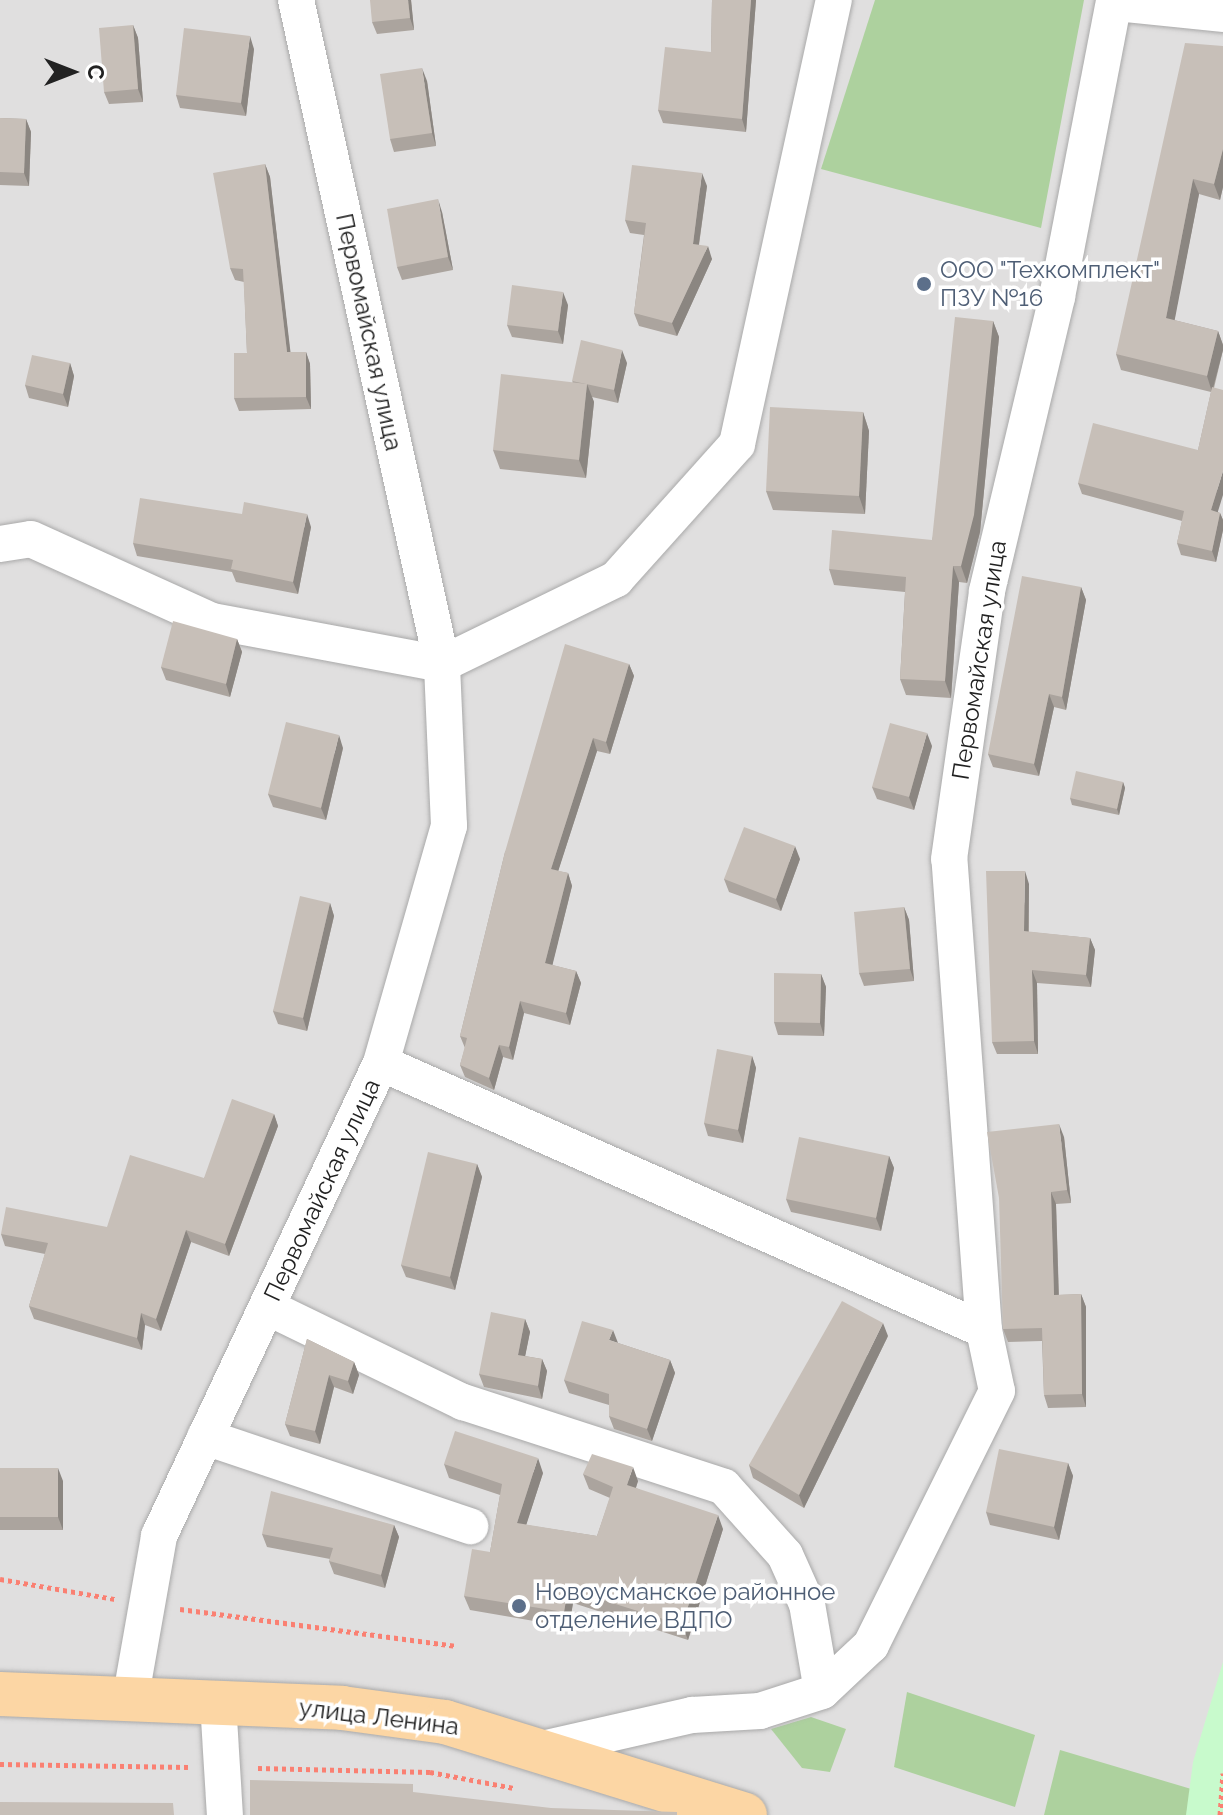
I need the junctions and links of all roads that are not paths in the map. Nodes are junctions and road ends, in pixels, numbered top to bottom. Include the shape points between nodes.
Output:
1 (283, 0) edge
2 (296, 0) edge
3 (834, 0) edge
4 (1115, 2) edge
5 (1223, 14) edge
6 (10, 536) edge
7 (442, 664) junction
8 (381, 1063) junction
9 (267, 1307) junction
10 (984, 1330) junction
11 (205, 1437) junction
12 (470, 1526) dead end
13 (822, 1691) junction
14 (0, 1694) edge
15 (130, 1701) junction
16 (218, 1702) junction
17 (542, 1749) junction
18 (728, 1811) edge
19 (225, 1815) edge

1 - 2 street
2 - 7 street, Первомайская улица
3 - 7 street via 737,444 616,579
4 - 5 street
4 - 10 street, Первомайская улица via 987,591 949,859
6 - 7 street via 212,621
7 - 8 street, Первомайская улица via 449,826
8 - 9 street, Первомайская улица
8 - 10 street
9 - 11 street, Первомайская улица
9 - 13 street via 463,1402 724,1487 785,1555 807,1604
10 - 13 street, Первомайская улица via 997,1391 972,1452 871,1645
11 - 12 street
11 - 15 street, Первомайская улица via 159,1536
13 - 17 street via 760,1711 692,1715
14 - 15 main road, улица Ленина
15 - 16 main road, улица Ленина
16 - 17 main road, улица Ленина via 416,1718
16 - 19 street
17 - 18 main road, улица Ленина

